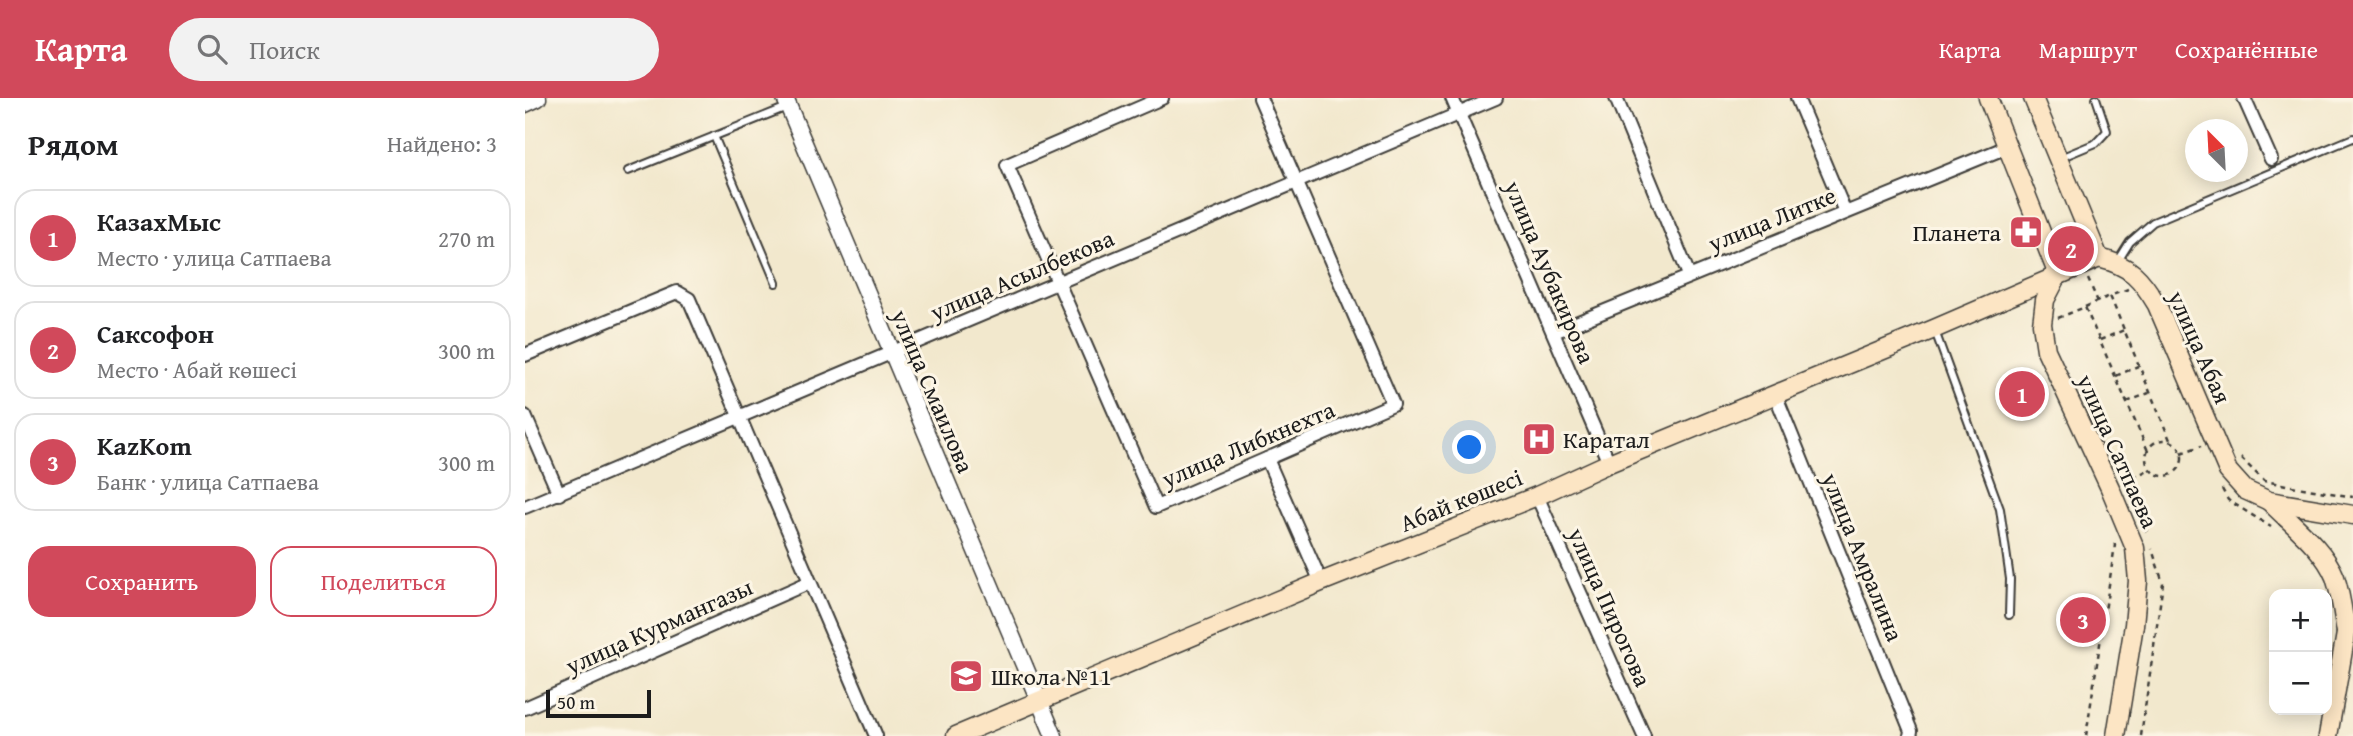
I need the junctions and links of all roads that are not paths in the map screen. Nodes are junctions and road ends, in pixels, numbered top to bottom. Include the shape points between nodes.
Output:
1 (1162, 98) edge
2 (1260, 98) edge
3 (1452, 98) edge
4 (1496, 98) edge
5 (1616, 98) edge
6 (1797, 98) edge
7 (1988, 98) edge
8 (2033, 98) edge
9 (2096, 98) edge
10 (2244, 98) edge
11 (787, 102) edge
12 (1459, 114) junction
13 (714, 136) junction
14 (2353, 138) edge
15 (2007, 147) junction
16 (2059, 159) junction
17 (2271, 159) dead end
18 (628, 171) dead end
19 (1296, 183) junction
20 (1845, 212) junction
21 (2108, 260) junction
22 (1689, 275) junction
23 (2058, 275) junction
24 (1058, 282) junction
25 (776, 283) dead end
26 (1934, 329) junction
27 (1554, 332) junction
28 (892, 351) junction
29 (525, 355) edge
30 (1775, 394) junction
31 (525, 416) edge
32 (740, 416) junction
33 (1267, 459) junction
34 (1609, 463) junction
35 (559, 494) junction
36 (1537, 496) junction
37 (2269, 501) junction
38 (525, 508) edge
39 (2353, 515) edge
40 (810, 582) junction
41 (1321, 582) junction
42 (2353, 601) edge
43 (2009, 615) dead end
44 (2346, 632) junction
45 (1039, 701) junction
46 (525, 708) edge
47 (876, 736) edge
48 (956, 736) edge
49 (1054, 736) edge
50 (1644, 736) edge
51 (1910, 736) edge
52 (2116, 736) edge
53 (2328, 736) edge

1 - 24 street, улица Либкнехта via 1007,165
2 - 19 street, улица Либкнехта
3 - 12 street, улица Аубакирова
4 - 12 street, улица Асылбекова
5 - 22 street
6 - 20 street
7 - 15 main road
8 - 16 main road
9 - 16 lane via 2107,131 2096,143
10 - 17 street
11 - 13 lane
11 - 28 street, улица Смаилова
12 - 19 street, улица Асылбекова
12 - 27 street, улица Аубакирова
13 - 18 lane
13 - 25 lane
14 - 21 lane via 2153,222
15 - 20 street, улица Литке
15 - 23 main road
16 - 21 main road
19 - 24 street, улица Асылбекова
19 - 33 street, улица Либкнехта via 1393,404
20 - 22 street, улица Литке
21 - 23 main road, Абай көшесі
21 - 37 main road, улица Абая via 2130,270 2157,305 2228,471 2245,490
22 - 27 street, улица Литке
23 - 26 main road, Абай көшесі
23 - 52 main road, улица Сатпаева via 2045,300 2046,351 2135,548 2134,625
24 - 28 street, улица Асылбекова
24 - 33 street, улица Либкнехта via 1156,507
26 - 30 main road, Абай көшесі
26 - 43 lane via 2000,509 2010,579
27 - 34 street, улица Аубакирова
28 - 32 street, улица Асылбекова
28 - 45 street, улица Смаилова
29 - 32 street via 677,292 689,299
30 - 34 main road, Абай көшесі
30 - 51 street, улица Амралина
31 - 35 street
32 - 35 street, улица Асылбекова
32 - 40 street
33 - 41 street
34 - 36 main road, Абай көшесі
35 - 38 street, улица Асылбекова
36 - 41 main road, Абай көшесі
36 - 50 street, улица Пирогова
37 - 39 main road
37 - 44 main road via 2323,557 2334,576
40 - 46 street, улица Курмангазы
40 - 47 street
41 - 45 main road, Абай көшесі
42 - 44 main road
44 - 53 main road
45 - 48 main road, Абай көшесі
45 - 49 street, улица Смаилова

